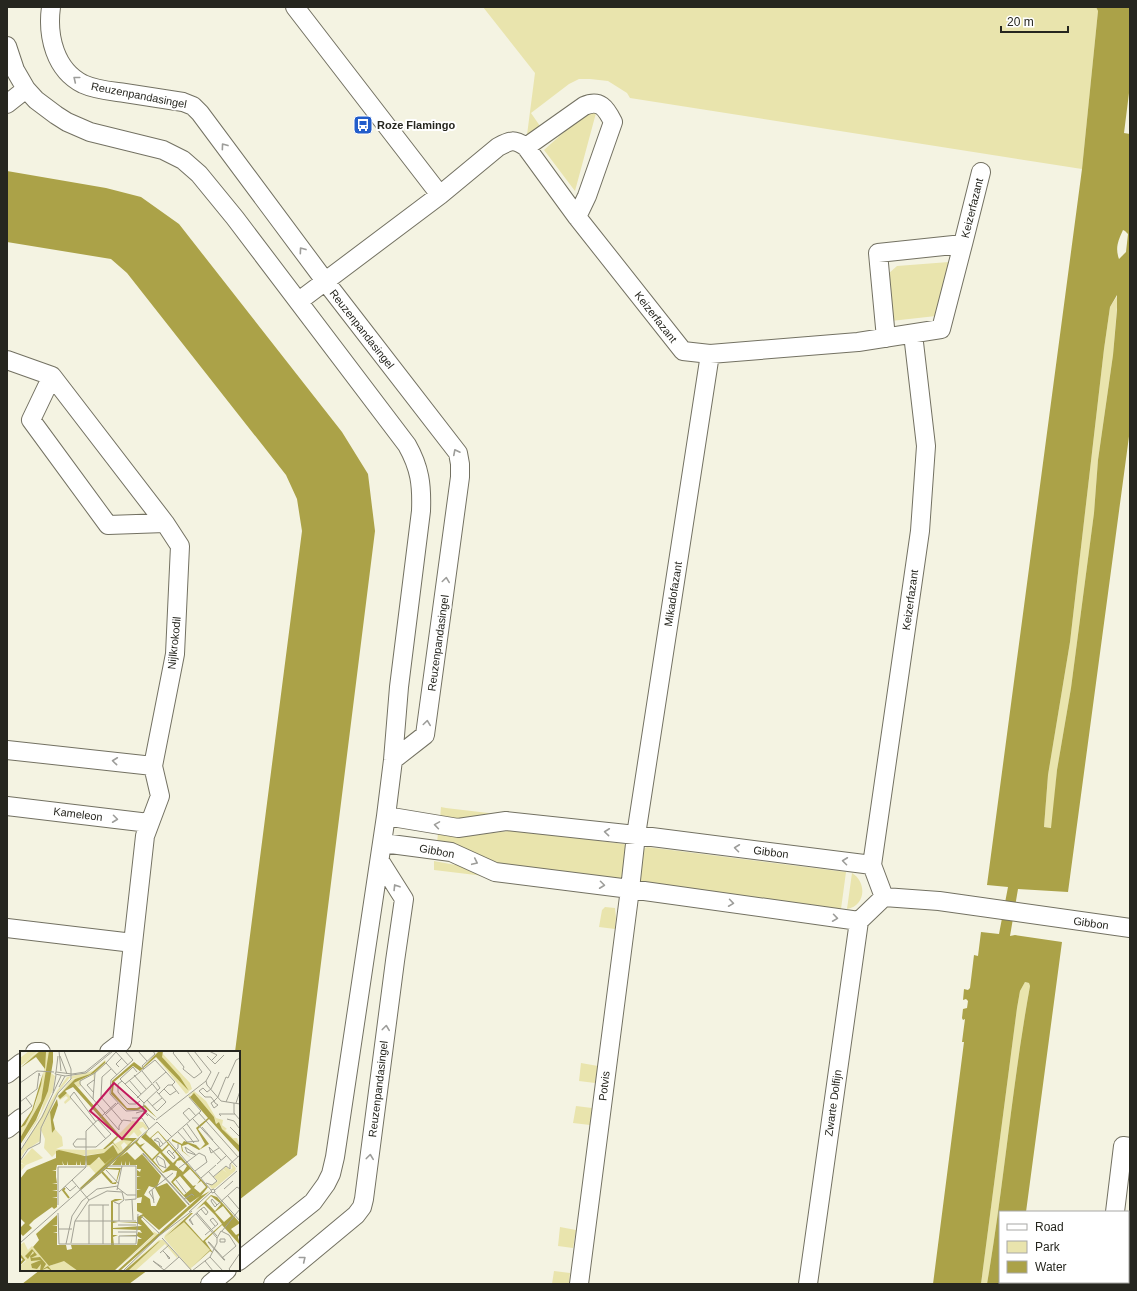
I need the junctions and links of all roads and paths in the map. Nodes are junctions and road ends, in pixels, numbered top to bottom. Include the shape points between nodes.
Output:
1 (50, 7) edge
2 (295, 7) edge
3 (7, 46) edge
4 (26, 89) junction
5 (7, 104) edge
6 (526, 147) junction
7 (981, 172) dead end
8 (440, 195) junction
9 (577, 217) junction
10 (963, 244) junction
11 (325, 281) junction
12 (299, 301) junction
13 (913, 334) junction
14 (886, 338) junction
15 (710, 354) junction
16 (7, 360) edge
17 (52, 376) junction
18 (165, 524) junction
19 (7, 750) edge
20 (393, 760) junction
21 (153, 766) junction
22 (7, 806) edge
23 (386, 816) junction
24 (149, 823) junction
25 (636, 835) junction
26 (382, 843) junction
27 (380, 861) junction
28 (872, 865) junction
29 (630, 889) junction
30 (884, 897) junction
31 (859, 921) junction
32 (7, 928) edge
33 (1130, 928) edge
34 (133, 943) junction
35 (110, 1051) edge
36 (20, 1064) edge
37 (7, 1074) edge
38 (20, 1119) edge
39 (7, 1129) edge
40 (1130, 1147) edge
41 (1115, 1211) edge
42 (240, 1260) edge
43 (226, 1271) edge
44 (210, 1284) edge
45 (273, 1284) edge
46 (579, 1284) edge
47 (808, 1284) edge

11 -> 1 street, Reuzenpandasingel via 193,106 183,102 90,87 66,70 52,40
2 - 8 street
3 - 4 street via 15,70
4 - 5 street
4 - 12 street via 46,108 81,129 163,150 191,167 235,218
6 - 8 street via 517,141 498,147
6 - 9 street, Keizerfazant
6 - 9 street via 591,103 598,103 608,112 613,122 588,196
7 - 10 street, Keizerfazant
8 - 11 street
9 - 15 street, Keizerfazant via 683,351
10 - 13 street, Keizerfazant via 941,329
10 - 14 street, Keizerfazant via 878,253
11 - 12 street
20 -> 11 street, Reuzenpandasingel via 425,735 460,464 458,453 447,438
12 - 20 street via 407,445 420,476 421,511 399,687
13 - 14 street, Keizerfazant
13 - 28 street, Keizerfazant via 926,446 920,523
14 - 15 street, Keizerfazant
15 - 25 street, Mikadofazant
16 - 17 street
17 - 18 street, Nijlkrokodil
17 - 18 street via 31,420 108,526
18 - 21 street, Nijlkrokodil via 180,546 175,654
21 -> 19 street
20 - 23 street
21 - 24 street, Nijlkrokodil via 160,796
22 -> 24 street, Kameleon
25 -> 23 street, Gibbon via 506,821 458,828
23 - 26 street
24 - 34 street via 145,836
28 -> 25 street, Gibbon
25 - 29 street
26 - 27 street
26 -> 29 street, Gibbon via 451,852 495,872
27 - 42 street via 331,1174 313,1202
45 -> 27 street, Reuzenpandasingel via 356,1215 362,1207 404,899
28 - 30 street
29 -> 31 street, Gibbon
29 - 46 street, Potvis
30 - 31 street
30 - 33 street, Gibbon via 939,901
31 - 47 street, Zwarte Dolfijn
32 - 34 street
34 - 35 street via 122,1042
36 - 37 street
38 - 39 street
40 - 41 street via 1122,1146
43 - 44 street

